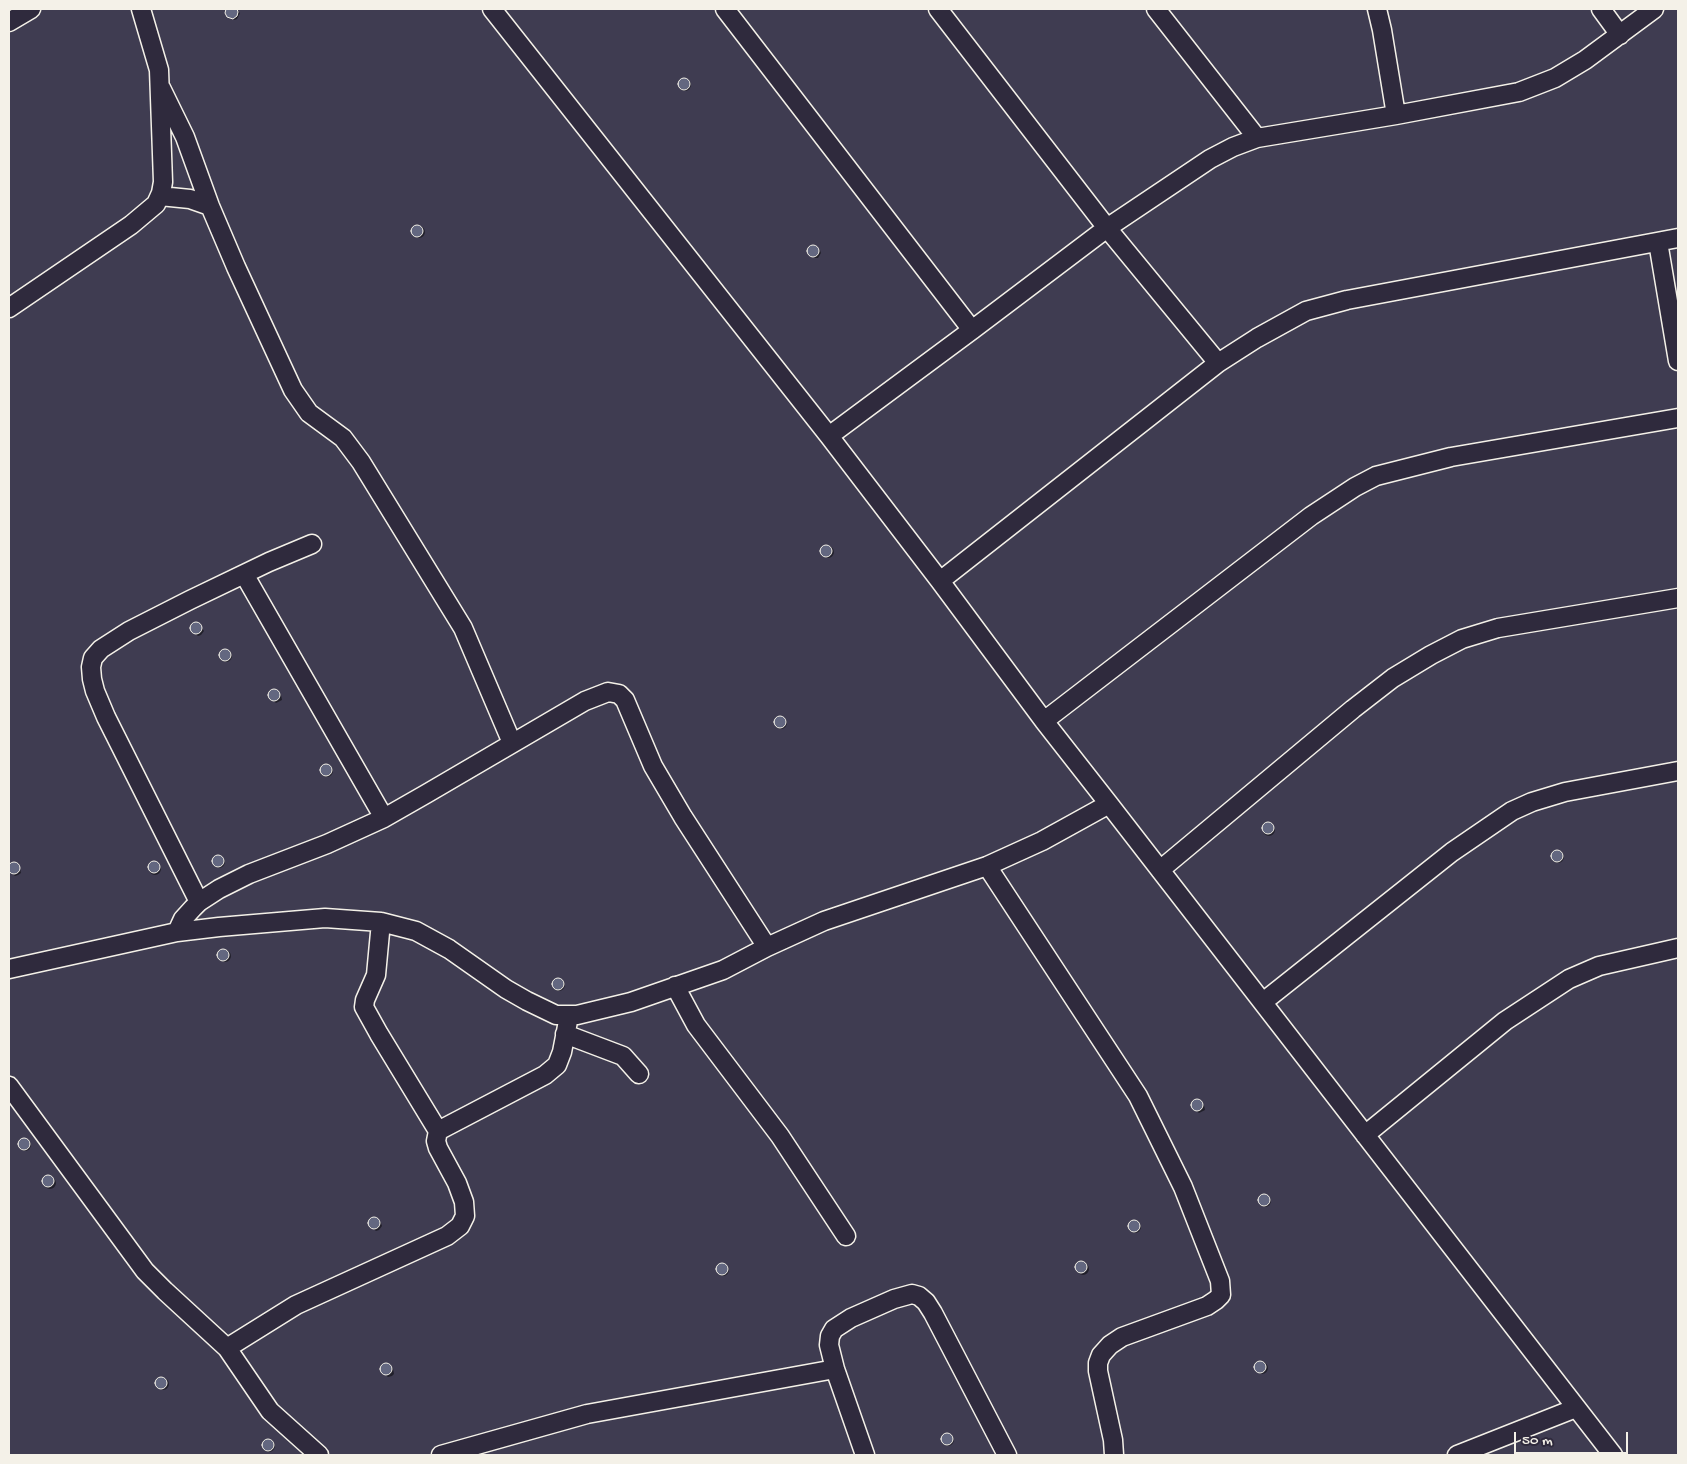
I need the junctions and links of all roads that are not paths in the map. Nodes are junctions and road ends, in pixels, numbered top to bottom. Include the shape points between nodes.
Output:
1 (31, 9) edge
2 (141, 9) edge
3 (492, 9) edge
4 (725, 9) edge
5 (938, 9) edge
6 (1156, 9) edge
7 (1377, 9) edge
8 (1601, 9) edge
9 (1654, 9) edge
10 (9, 22) edge
11 (1620, 35) junction
12 (161, 88) junction
13 (1396, 115) junction
14 (1257, 138) junction
15 (160, 196) junction
16 (210, 206) junction
17 (1107, 228) junction
18 (1678, 238) edge
19 (1658, 242) junction
20 (9, 308) edge
21 (972, 330) junction
22 (1678, 361) edge
23 (1218, 364) junction
24 (1678, 418) edge
25 (829, 436) junction
26 (312, 544) dead end
27 (244, 574) junction
28 (940, 581) junction
29 (1678, 598) edge
30 (1044, 721) junction
31 (512, 743) junction
32 (1678, 771) edge
33 (1109, 804) junction
34 (384, 818) junction
35 (987, 866) junction
36 (1160, 870) junction
37 (200, 902) junction
38 (381, 922) junction
39 (177, 932) junction
40 (767, 947) junction
41 (1678, 948) edge
42 (9, 969) edge
43 (675, 986) junction
44 (1263, 1002) junction
45 (569, 1016) junction
46 (565, 1034) junction
47 (639, 1074) dead end
48 (9, 1086) edge
49 (438, 1131) junction
50 (1365, 1135) junction
51 (846, 1236) dead end
52 (227, 1348) junction
53 (835, 1369) junction
54 (1576, 1408) junction
55 (319, 1455) edge
56 (441, 1455) edge
57 (865, 1455) edge
58 (1007, 1455) edge
59 (1114, 1455) edge
60 (1457, 1455) edge
61 (1613, 1455) edge

1 - 10 street
2 - 12 street
3 - 25 street
4 - 21 street
5 - 17 street
6 - 14 street
7 - 13 street
8 - 11 street
9 - 11 street
11 - 13 street via 1555,78 1519,92
12 - 15 street
12 - 16 street via 185,137
13 - 14 street
14 - 17 street via 1210,159
15 - 16 street via 190,199
15 - 20 street via 156,204 131,225
16 - 31 street via 293,390 309,412 342,438 362,462 463,628
17 - 21 street
17 - 23 street
18 - 19 street
19 - 22 street
19 - 23 street via 1347,300 1306,311
21 - 25 street
23 - 28 street
24 - 30 street via 1452,457 1376,476 1312,516
25 - 28 street
26 - 27 street
27 - 34 street
27 - 37 street via 101,649 93,658 91,668 95,691 106,717
28 - 30 street
29 - 36 street via 1498,628 1431,655 1393,678 1353,709
30 - 33 street
31 - 34 street
31 - 40 street via 601,693 619,694 625,700 658,774
32 - 44 street via 1566,792 1512,811 1452,852
33 - 35 street via 1042,841
33 - 36 street
34 - 37 street via 249,874
35 - 40 street via 824,921
35 - 59 street via 1138,1096 1183,1187 1220,1281 1221,1295 1212,1303 1122,1337 1101,1355 1098,1371
36 - 44 street
37 - 39 street via 183,919
38 - 39 street via 325,918
38 - 45 street via 416,931 527,1001 556,1015
38 - 49 street via 376,975 364,1007
39 - 42 street
40 - 43 street via 723,970
41 - 50 street via 1599,966 1569,980 1505,1021
43 - 45 street via 631,1002
43 - 51 street via 696,1025 780,1136
44 - 50 street
45 - 46 street
46 - 47 street via 623,1056
46 - 49 street via 557,1065 545,1075
48 - 52 street via 145,1271
49 - 52 street via 438,1148 464,1202 465,1216 460,1226 447,1236 296,1305
50 - 54 street
52 - 55 street via 270,1411
53 - 56 street via 587,1414
53 - 57 street
53 - 58 street via 829,1345 834,1329 894,1299 912,1294 919,1296 933,1314
54 - 60 street
54 - 61 street

